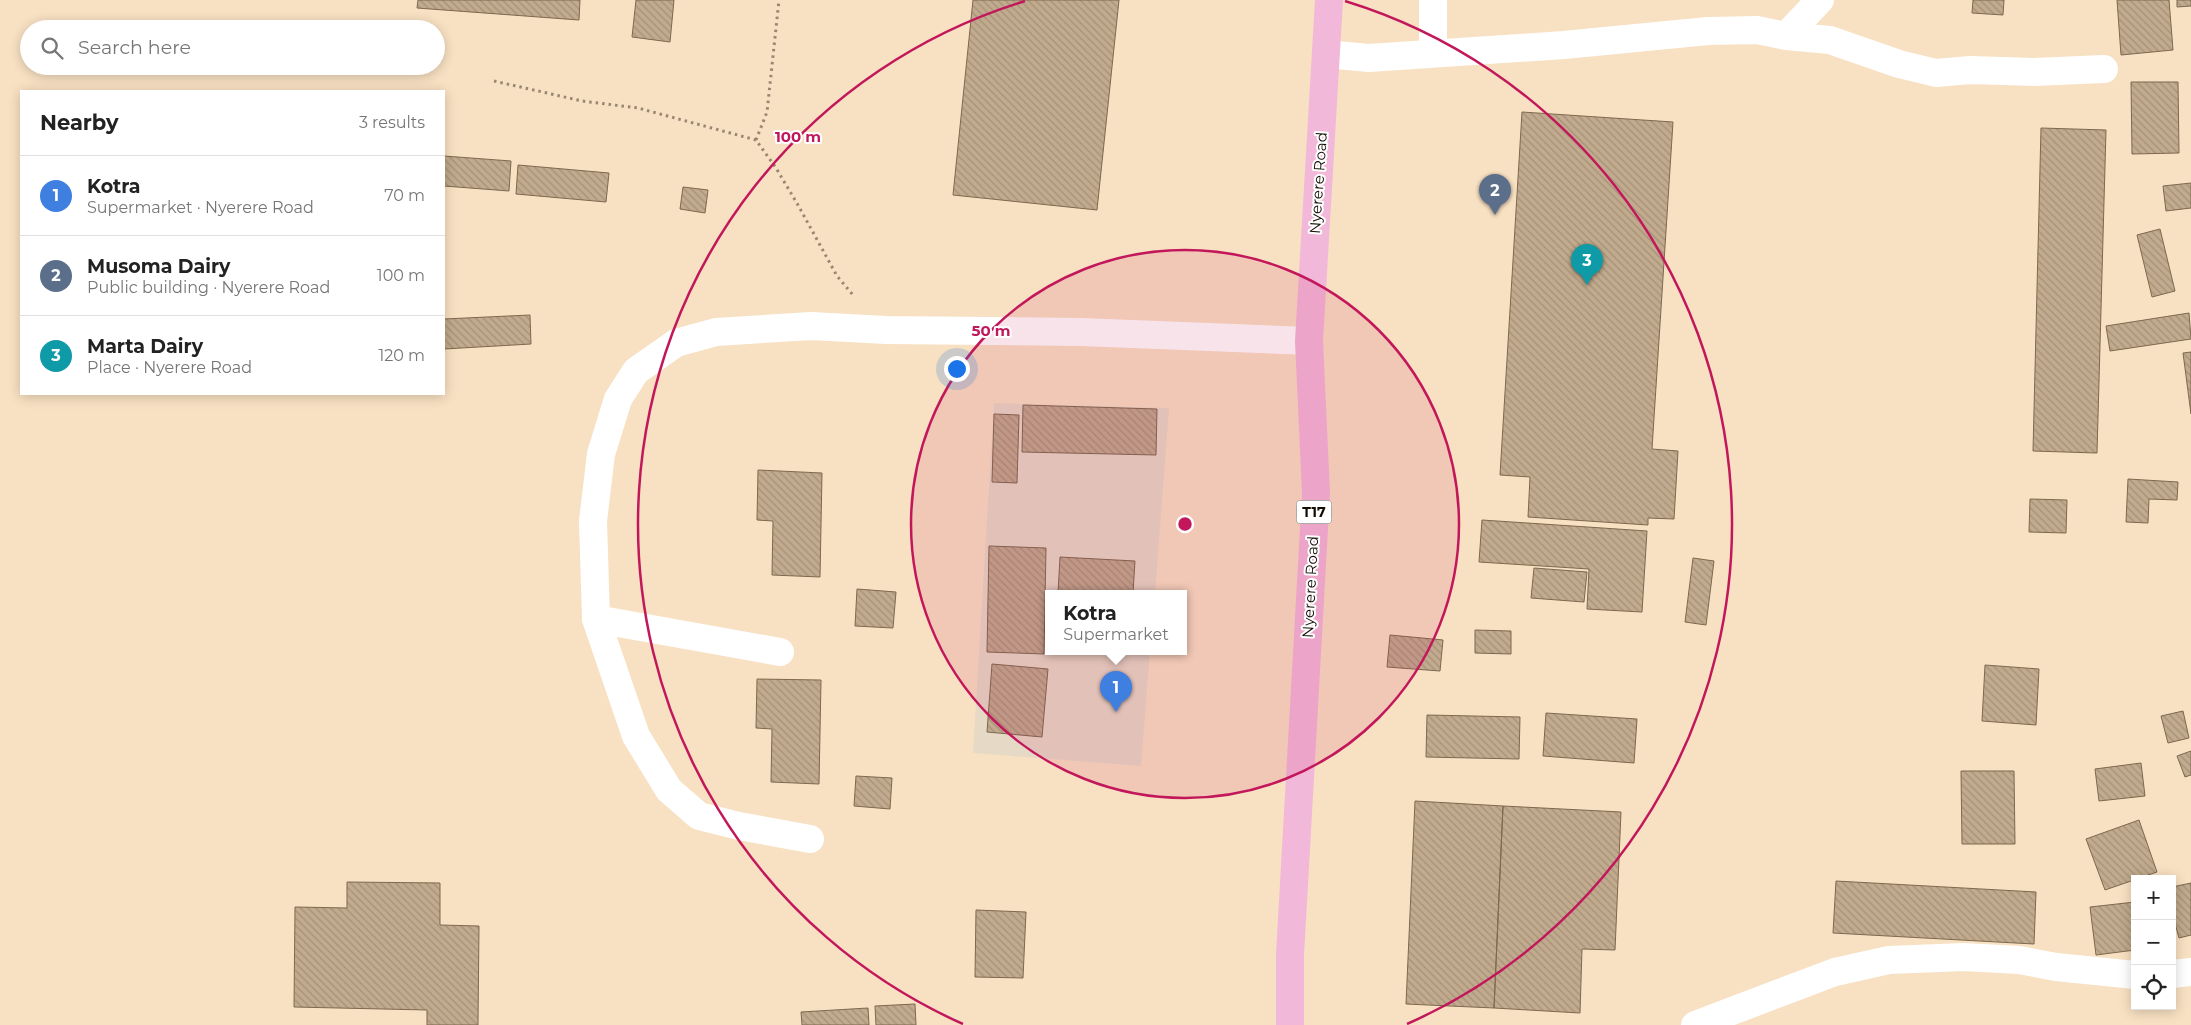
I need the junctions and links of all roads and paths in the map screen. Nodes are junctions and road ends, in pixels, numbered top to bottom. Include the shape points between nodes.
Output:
1 (779, 0) edge
2 (1329, 0) edge
3 (1433, 0) edge
4 (1820, 0) edge
5 (1786, 36) junction
6 (1434, 53) junction
7 (1326, 54) junction
8 (2104, 69) dead end
9 (494, 82) dead end
10 (756, 140) junction
11 (886, 330) junction
12 (1309, 341) junction
13 (596, 619) junction
14 (780, 652) dead end
15 (810, 838) dead end
16 (2191, 972) edge
17 (2176, 974) edge
18 (2131, 975) edge
19 (1290, 1025) edge
20 (1696, 1025) edge

1 - 10 path via 767,112
2 - 7 main road, Nyerere Road / T17
3 - 6 street
4 - 5 street
5 - 6 street via 1757,30 1708,31
5 - 8 street via 1830,40 1936,73
6 - 7 street via 1369,58
7 - 12 main road, Nyerere Road / T17
9 - 10 path via 582,101 638,108
10 - 11 path via 776,168 837,276
11 - 12 street via 1082,332
11 - 13 street via 810,326 716,332 676,343 636,371 618,399 601,454 593,521
12 - 19 main road, Nyerere Road / T17 via 1316,493 1290,955
13 - 14 street
13 - 15 street via 636,736 669,790 699,816
16 - 17 street
18 - 20 street via 2019,960 1964,957 1889,960 1835,972

